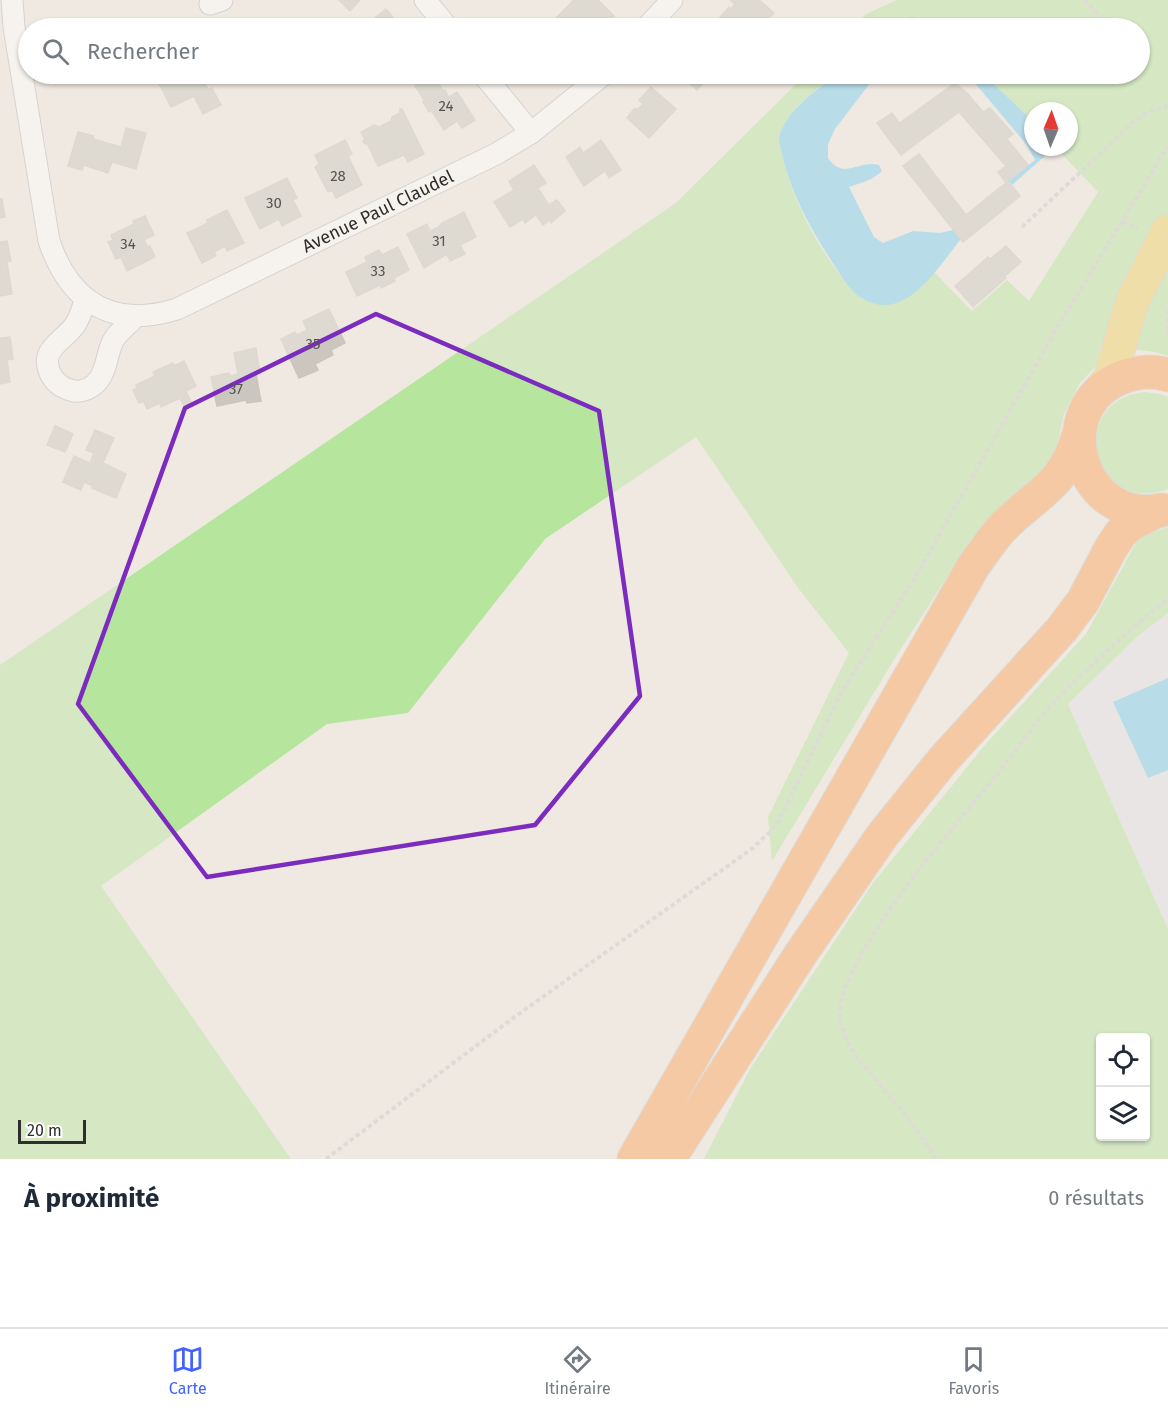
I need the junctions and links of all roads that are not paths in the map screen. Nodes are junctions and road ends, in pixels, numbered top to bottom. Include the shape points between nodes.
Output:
1 (12, 0) edge
2 (425, 0) edge
3 (672, 0) edge
4 (439, 18) edge
5 (655, 18) edge
6 (18, 51) edge
7 (23, 84) edge
8 (491, 84) edge
9 (592, 84) edge
10 (531, 133) junction
11 (1168, 231) edge
12 (86, 300) junction
13 (135, 317) junction
14 (1142, 367) edge
15 (1079, 434) junction
16 (1162, 510) edge
17 (634, 1159) edge
18 (669, 1159) edge

1 - 6 street, Avenue Paul Claudel
2 - 4 street
3 - 5 street
7 - 12 street, Avenue Paul Claudel via 49,241 67,279
8 - 10 street
9 - 10 street, Avenue Paul Claudel
10 - 13 street, Avenue Paul Claudel via 496,154 177,309
11 - 14 main road via 1132,302
12 - 13 street, Avenue Paul Claudel via 111,312
12 - 13 street via 76,324 50,351 48,361 53,379 68,390 94,385 101,378 113,342
14 - 15 highway via 1099,392 1085,411
15 - 16 highway via 1083,468 1103,495 1134,510
15 - 17 highway via 1058,479 1006,525 974,565
16 - 18 highway via 1121,533 1083,601 1062,629 943,760 882,836

